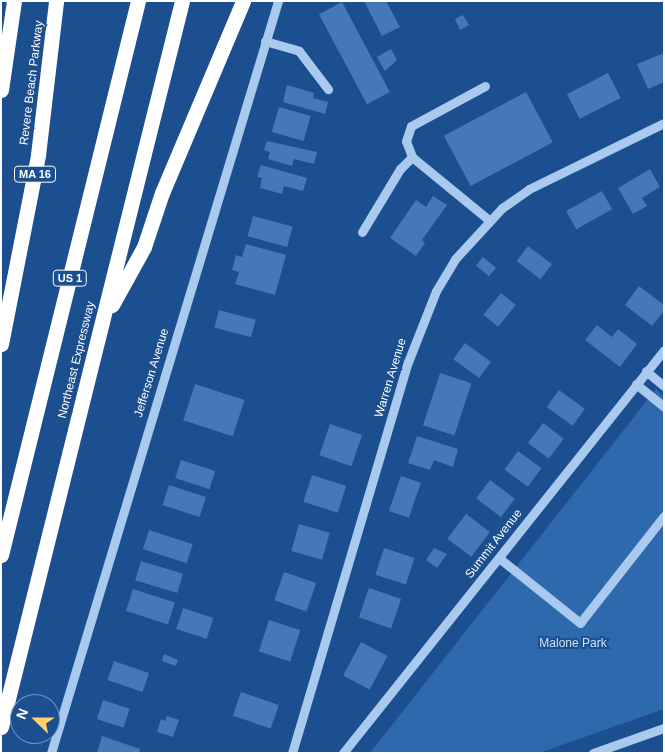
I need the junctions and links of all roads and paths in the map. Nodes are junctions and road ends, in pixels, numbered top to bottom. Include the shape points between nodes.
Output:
1 (14, 1) edge
2 (56, 1) edge
3 (138, 1) edge
4 (182, 1) edge
5 (243, 1) edge
6 (278, 1) edge
7 (265, 41) junction
8 (486, 86) dead end
9 (328, 89) dead end
10 (1, 90) edge
11 (664, 123) edge
12 (412, 157) junction
13 (489, 220) junction
14 (362, 232) dead end
15 (102, 324) junction
16 (1, 344) edge
17 (664, 350) edge
18 (646, 372) junction
19 (636, 384) junction
20 (664, 386) edge
21 (664, 407) edge
22 (664, 516) edge
23 (1, 555) edge
24 (499, 558) junction
25 (1, 727) edge
26 (664, 728) edge
27 (51, 753) edge
28 (292, 753) edge
29 (343, 753) edge
30 (593, 753) edge

1 - 10 highway
2 - 16 highway, Revere Beach Parkway / MA 16 via 38,155
3 - 23 highway, US 1
4 - 15 highway, Northeast Expressway
5 - 15 highway via 166,185 144,247
6 - 7 street, Jefferson Avenue
7 - 9 street via 299,52
7 - 27 street, Jefferson Avenue
8 - 12 street via 411,126 406,142
11 - 13 street, Warren Avenue via 529,189
12 - 13 street
12 - 14 street via 400,169
13 - 28 street, Warren Avenue via 455,259 423,320
15 - 25 highway, Northeast Expressway
17 - 18 street, Summit Avenue
18 - 19 street, Summit Avenue
18 - 20 street
19 - 21 street
19 - 24 street, Summit Avenue
22 - 24 street via 580,623
24 - 29 street, Summit Avenue
26 - 30 street

